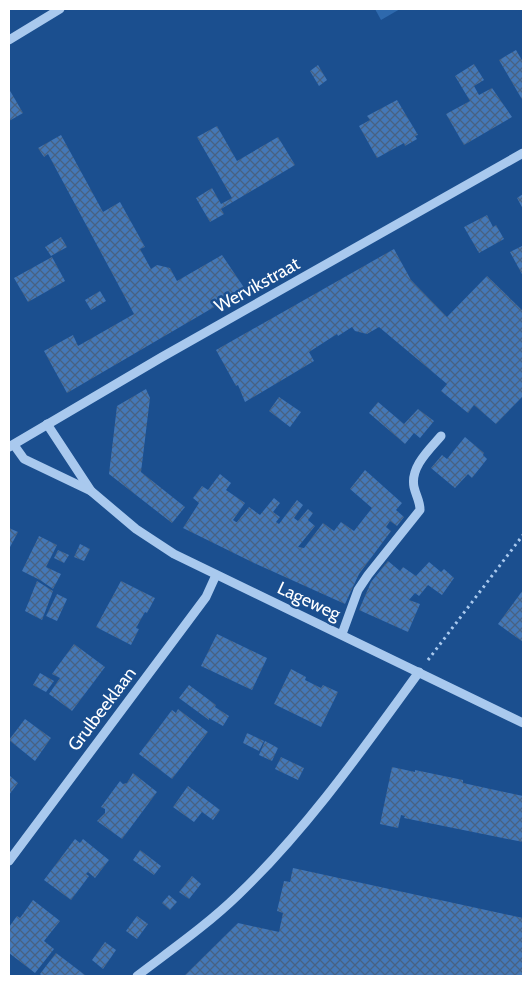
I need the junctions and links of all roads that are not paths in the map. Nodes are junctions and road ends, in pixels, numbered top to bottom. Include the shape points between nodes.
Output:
1 (60, 9) edge
2 (9, 40) edge
3 (523, 153) edge
4 (47, 424) junction
5 (441, 436) dead end
6 (12, 446) edge
7 (91, 491) junction
8 (216, 575) junction
9 (342, 634) junction
10 (419, 672) junction
11 (523, 723) edge
12 (9, 861) edge
13 (138, 976) edge

1 - 2 street
3 - 4 street, Wervikstraat
4 - 6 street, Wervikstraat
4 - 7 street, Lageweg
5 - 9 street via 414,474 420,510 358,590
6 - 7 street, Lageweg via 24,459
7 - 8 street, Lageweg via 136,529 174,554
8 - 9 street, Lageweg
8 - 12 street, Grulbeeklaan via 206,597
9 - 10 street, Lageweg
10 - 11 street, Lageweg
10 - 13 street via 300,829 238,895

